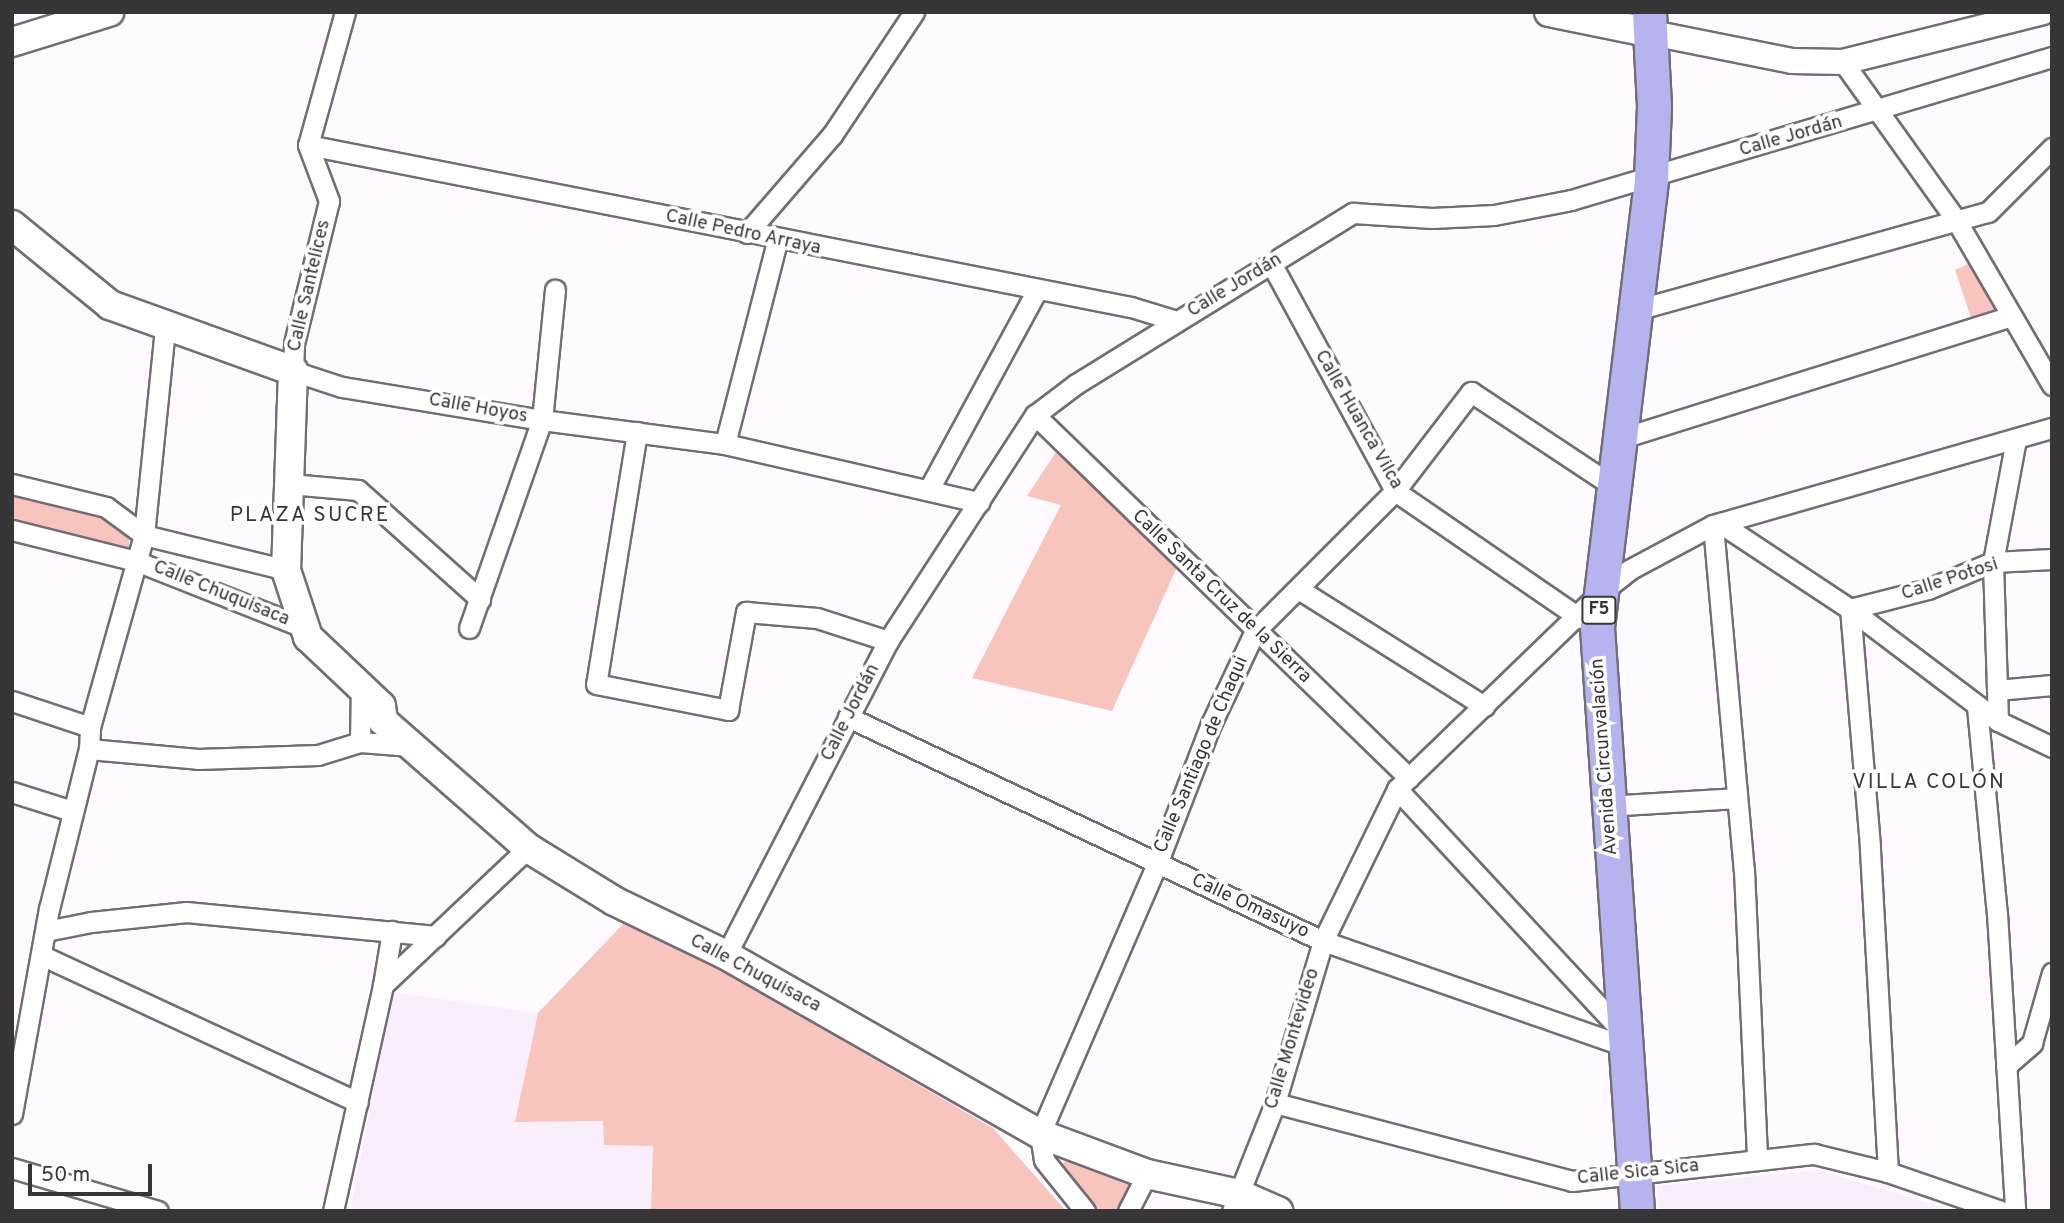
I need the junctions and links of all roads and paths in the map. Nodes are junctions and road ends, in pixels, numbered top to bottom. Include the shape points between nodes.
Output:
1 (109, 12) edge
2 (345, 12) edge
3 (914, 12) edge
4 (1549, 12) edge
5 (2043, 12) edge
6 (1651, 23) edge
7 (12, 42) edge
8 (2052, 57) edge
9 (1843, 62) junction
10 (1880, 111) junction
11 (308, 145) junction
12 (2052, 148) edge
13 (1651, 178) junction
14 (1956, 220) junction
15 (12, 225) edge
16 (747, 233) junction
17 (777, 241) junction
18 (1272, 265) junction
19 (555, 290) dead end
20 (1037, 290) junction
21 (1636, 310) junction
22 (2011, 316) junction
23 (1177, 321) junction
24 (165, 328) junction
25 (2052, 347) edge
26 (2038, 363) junction
27 (293, 371) junction
28 (2052, 385) edge
29 (1035, 415) junction
30 (542, 420) junction
31 (2052, 428) edge
32 (637, 432) junction
33 (1619, 439) junction
34 (2016, 439) junction
35 (725, 444) junction
36 (12, 484) edge
37 (290, 484) junction
38 (1613, 486) junction
39 (929, 489) junction
40 (1395, 491) junction
41 (978, 502) junction
42 (1717, 524) junction
43 (12, 530) edge
44 (144, 535) junction
45 (2052, 559) edge
46 (136, 561) junction
47 (1993, 562) junction
48 (286, 570) junction
49 (1300, 590) junction
50 (480, 599) junction
51 (1590, 605) junction
52 (1850, 609) junction
53 (305, 628) junction
54 (469, 628) dead end
55 (1255, 631) junction
56 (888, 641) junction
57 (2052, 685) edge
58 (360, 687) junction
59 (1997, 690) junction
60 (12, 701) edge
61 (1484, 706) junction
62 (1977, 707) junction
63 (848, 717) junction
64 (1998, 721) junction
65 (90, 727) junction
66 (360, 742) junction
67 (411, 746) junction
68 (2052, 747) edge
69 (89, 749) junction
70 (1403, 784) junction
71 (12, 792) edge
72 (1737, 798) junction
73 (1607, 806) junction
74 (72, 811) junction
75 (528, 848) junction
76 (1157, 864) junction
77 (46, 931) junction
78 (392, 931) junction
79 (436, 936) junction
80 (1323, 941) junction
81 (726, 955) junction
82 (43, 956) junction
83 (2052, 973) edge
84 (383, 985) junction
85 (1626, 1041) junction
86 (2006, 1066) junction
87 (358, 1102) junction
88 (1275, 1103) junction
89 (12, 1114) edge
90 (1040, 1134) junction
91 (1758, 1158) junction
92 (12, 1168) edge
93 (1888, 1172) junction
94 (1147, 1174) junction
95 (1635, 1175) junction
96 (1236, 1203) edge
97 (158, 1211) edge
98 (333, 1211) edge
99 (1084, 1211) edge
100 (1128, 1211) edge
101 (1278, 1211) edge
102 (1637, 1211) edge
103 (2001, 1211) edge
104 (2015, 1211) edge

1 - 7 main road
2 - 11 street
3 - 16 street via 831,135
4 - 6 main road
5 - 9 street
6 - 9 street via 1792,61
6 - 13 highway, Avenida Circunvalación / F5
8 - 10 street, Calle Jordán
9 - 10 street
10 - 13 street, Calle Jordán
10 - 14 street
11 - 16 street, Calle Pedro Arraya
11 - 27 street, Calle Santelices via 329,201 295,344
12 - 14 street via 1988,212
13 - 18 street, Calle Jordán via 1494,215 1432,218 1353,213
13 - 21 highway, Avenida Circunvalación / F5
14 - 21 street
14 - 22 street
15 - 24 main road, Calle Hoyos via 110,305
16 - 17 street, Calle Pedro Arraya
17 - 20 street, Calle Pedro Arraya
17 - 35 street
18 - 23 street, Calle Jordán
18 - 40 street, Calle Huanca Vilca
19 - 30 street
20 - 23 street, Calle Pedro Arraya via 1132,307
20 - 39 street
21 - 33 highway, Avenida Circunvalación / F5
22 - 26 street
22 - 33 street
23 - 29 street, Calle Jordán
24 - 27 main road, Calle Hoyos
24 - 44 street
25 - 26 street
26 - 28 street
27 - 30 street, Calle Hoyos via 342,387
27 - 37 main road, Calle Santelices
29 - 41 street, Calle Jordán
29 - 55 street, Calle Santa Cruz de la Sierra
30 - 32 street, Calle Hoyos
30 - 50 street
31 - 34 street, Calle Montevideo
32 - 35 street, Calle Hoyos
32 - 56 street via 596,684 729,710 746,612 817,618
33 - 38 highway, Avenida Circunvalación / F5
34 - 42 street, Calle Montevideo
34 - 47 street
35 - 39 street, Calle Hoyos
36 - 44 street, Calle Chuquisaca via 106,507
37 - 48 main road, Calle Santelices
37 - 50 street via 359,491
38 - 40 street, Calle Santiago de Chaqui via 1471,392
38 - 51 highway, Avenida Circunvalación / F5
39 - 41 street, Calle Hoyos
40 - 49 street, Calle Santiago de Chaqui
40 - 51 street, Calle Huanca Vilca
41 - 56 street, Calle Jordán
42 - 51 street, Calle Montevideo via 1629,570
42 - 52 street
42 - 72 street
43 - 46 street, Calle Chuquisaca
44 - 46 street
44 - 48 street, Calle Chuquisaca
45 - 47 street, Calle Potosi
46 - 53 street, Calle Chuquisaca
46 - 65 street
47 - 52 street, Calle Potosi via 1928,589
47 - 59 street
48 - 53 main road, Calle Chuquisaca
49 - 55 street, Calle Santiago de Chaqui
49 - 61 street
50 - 54 street
51 - 61 street, Calle Montevideo
51 - 73 highway, Avenida Circunvalación / F5 via 1597,627
52 - 62 street
52 - 93 street via 1870,846
53 - 58 main road, Calle Chuquisaca via 308,637
55 - 70 street, Calle Santa Cruz de la Sierra
55 - 76 street, Calle Santiago de Chaqui via 1211,724
56 - 63 street, Calle Jordán
57 - 59 street
58 - 66 street
58 - 67 main road, Calle Chuquisaca via 381,706 383,720
59 - 64 street
60 - 65 street
61 - 70 street, Calle Montevideo
62 - 64 street
62 - 86 street
63 - 76 street, Calle Omasuyo
63 - 81 street, Calle Jordán
64 - 68 street
65 - 69 street
66 - 67 street
66 - 69 street via 318,755 198,759
67 - 75 main road, Calle Chuquisaca
69 - 74 street
70 - 80 street, Calle Montevideo
70 - 85 street, Calle Santa Cruz de la Sierra
71 - 74 street
72 - 73 street
72 - 91 street
73 - 85 highway, Avenida Circunvalación / F5
74 - 77 street
75 - 79 street
75 - 81 main road, Calle Chuquisaca via 614,901
76 - 80 street, Calle Omasuyo
76 - 90 street, Calle Santiago de Chaqui
77 - 78 street via 186,912
77 - 82 street
78 - 79 street
78 - 84 street
79 - 84 street
80 - 85 street, Calle Omasuyo
80 - 88 street, Calle Montevideo
81 - 90 main road, Calle Chuquisaca
82 - 87 street
82 - 89 street
83 - 86 street via 2032,1043
84 - 87 street
85 - 95 highway, Avenida Circunvalación / F5
86 - 104 street
87 - 98 street
88 - 95 street, Calle Sica Sica via 1572,1181
88 - 96 street, Calle Montevideo
90 - 94 main road, Calle Chuquisaca
90 - 99 street via 1044,1160
91 - 93 street, Calle Sica Sica via 1814,1154
91 - 95 street, Calle Sica Sica
92 - 97 street
93 - 103 street, Calle Sica Sica
94 - 96 main road, Calle Chuquisaca
94 - 100 street
95 - 102 highway, Avenida Circunvalación / F5
96 - 101 main road, Calle Chuquisaca

